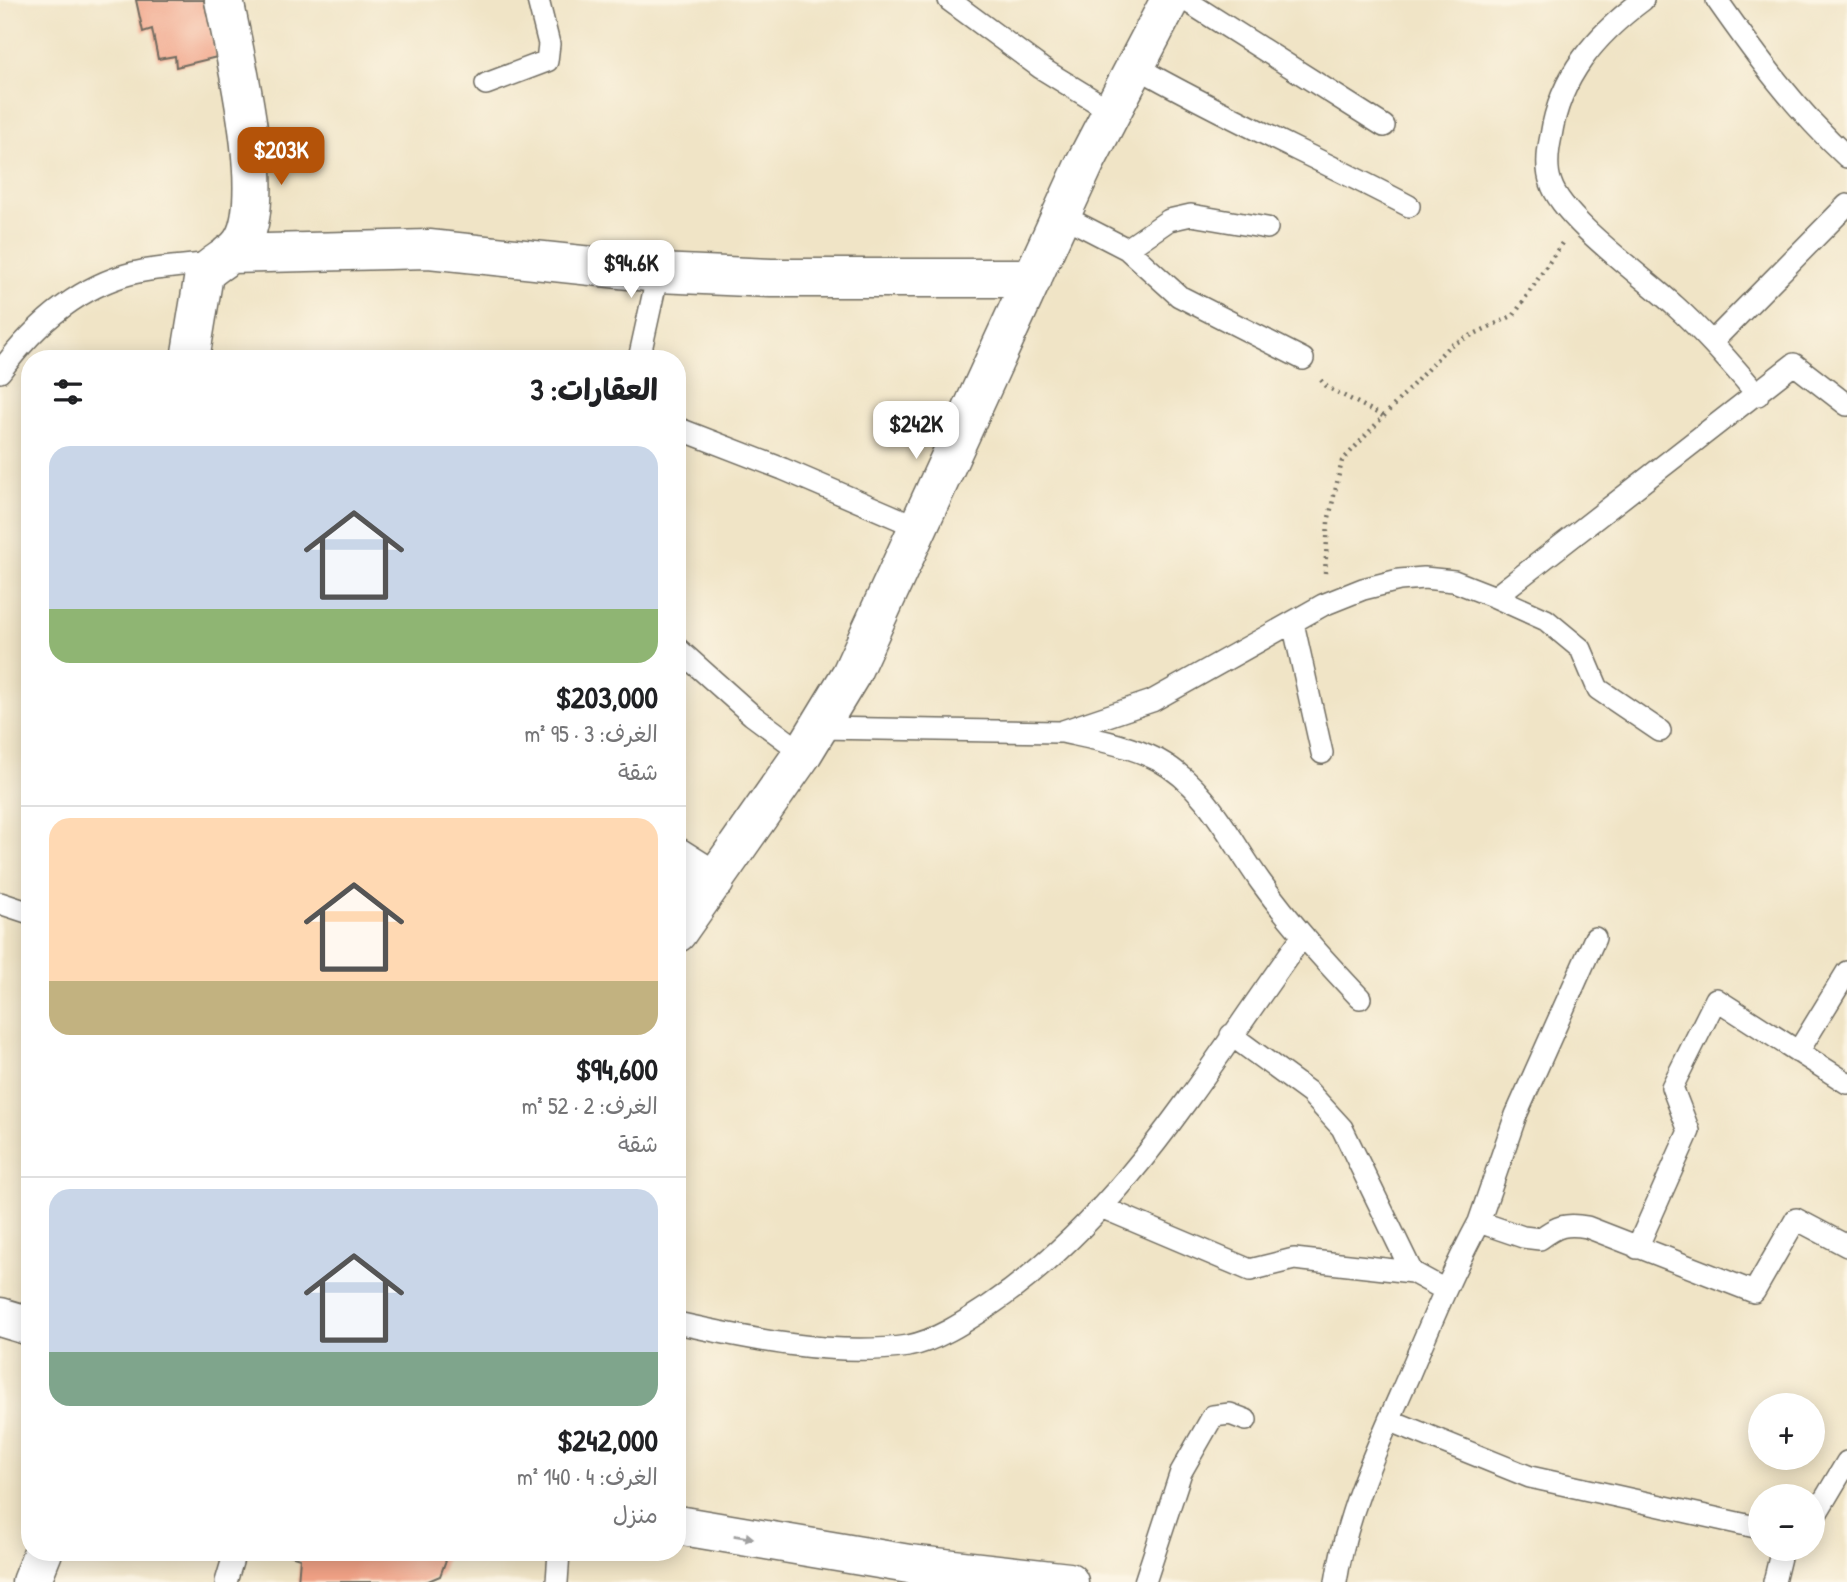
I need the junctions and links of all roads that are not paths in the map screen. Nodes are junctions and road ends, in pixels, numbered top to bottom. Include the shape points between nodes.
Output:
1 (224, 0) edge
2 (538, 0) edge
3 (948, 0) edge
4 (1170, 0) edge
5 (1185, 0) edge
6 (1643, 0) edge
7 (1717, 0) edge
8 (1135, 66) junction
9 (486, 84) dead end
10 (1111, 111) junction
11 (1384, 126) dead end
12 (1847, 157) edge
13 (1847, 205) edge
14 (1409, 206) dead end
15 (1060, 215) junction
16 (1267, 228) dead end
17 (1127, 249) junction
18 (222, 259) junction
19 (657, 273) junction
20 (1034, 278) junction
21 (10, 342) edge
22 (1712, 342) junction
23 (191, 350) edge
24 (641, 350) edge
25 (1303, 359) road end
26 (0, 372) edge
27 (1758, 394) junction
28 (1847, 405) edge
29 (686, 431) edge
30 (918, 527) junction
31 (1495, 597) junction
32 (1293, 623) junction
33 (686, 657) edge
34 (1660, 731) dead end
35 (1059, 732) junction
36 (811, 741) junction
37 (1322, 753) dead end
38 (686, 863) edge
39 (715, 881) junction
40 (0, 903) edge
41 (21, 909) edge
42 (686, 921) edge
43 (1302, 937) junction
44 (1595, 938) dead end
45 (1847, 972) edge
46 (1360, 998) dead end
47 (1231, 1035) junction
48 (1798, 1052) junction
49 (1847, 1083) edge
50 (1101, 1207) junction
51 (1479, 1222) junction
52 (1847, 1246) edge
53 (1637, 1248) junction
54 (1412, 1272) junction
55 (1446, 1290) junction
56 (0, 1317) edge
57 (21, 1323) edge
58 (686, 1325) edge
59 (1246, 1420) dead end
60 (1389, 1420) junction
61 (1847, 1462) edge
62 (1825, 1499) edge
63 (1748, 1525) edge
64 (686, 1527) edge
65 (39, 1561) edge
66 (232, 1561) edge
67 (558, 1561) edge
68 (1779, 1561) edge
69 (906, 1573) edge
70 (31, 1582) edge
71 (226, 1582) edge
72 (557, 1582) edge
73 (1069, 1582) edge
74 (1145, 1582) edge
75 (1336, 1582) edge
76 (1774, 1582) edge

1 - 18 street via 249,128 252,169 247,230 241,243
2 - 9 lane via 549,44 547,61
3 - 10 lane via 1041,68
4 - 8 street
5 - 11 lane
6 - 22 lane via 1582,56 1566,82 1548,152 1551,184 1567,209
7 - 12 lane via 1807,120
8 - 10 street
8 - 14 lane
10 - 15 street
13 - 22 lane
15 - 17 lane
15 - 20 street
16 - 17 lane via 1191,215 1169,220
17 - 25 lane via 1179,296
18 - 19 street via 429,249
18 - 21 lane via 133,273 84,291
18 - 23 street via 204,274
19 - 20 street
19 - 24 lane
20 - 30 street
21 - 26 lane
22 - 27 lane
27 - 28 lane via 1794,364
27 - 31 lane
29 - 30 lane
30 - 36 street via 851,674
31 - 32 lane via 1454,582 1399,580 1323,605
31 - 34 lane via 1546,620 1581,649 1598,689
32 - 35 lane via 1152,701
32 - 37 lane
33 - 36 lane via 752,715
35 - 36 lane
35 - 43 lane via 1125,747 1159,761 1187,781
36 - 39 street
38 - 39 street
39 - 42 street
40 - 41 lane
43 - 46 lane
43 - 47 lane
44 - 51 lane via 1516,1115
45 - 48 lane
47 - 50 lane via 1132,1174
47 - 54 lane via 1310,1093 1342,1128
48 - 49 lane
48 - 53 lane via 1716,999 1672,1087 1689,1131
50 - 54 lane via 1250,1270 1294,1259
50 - 58 lane via 1069,1243 1010,1291 946,1332 911,1345 822,1346
51 - 53 lane via 1540,1239 1567,1224 1587,1227
51 - 55 lane
52 - 53 lane via 1796,1219 1754,1292
54 - 55 lane
55 - 60 lane
56 - 57 street
59 - 74 lane via 1230,1414 1213,1416 1181,1472
60 - 63 lane via 1530,1477
60 - 75 lane via 1354,1505
61 - 62 lane
64 -> 69 street
65 - 70 street
66 - 71 lane
67 - 72 lane
68 - 76 lane
69 - 73 street

